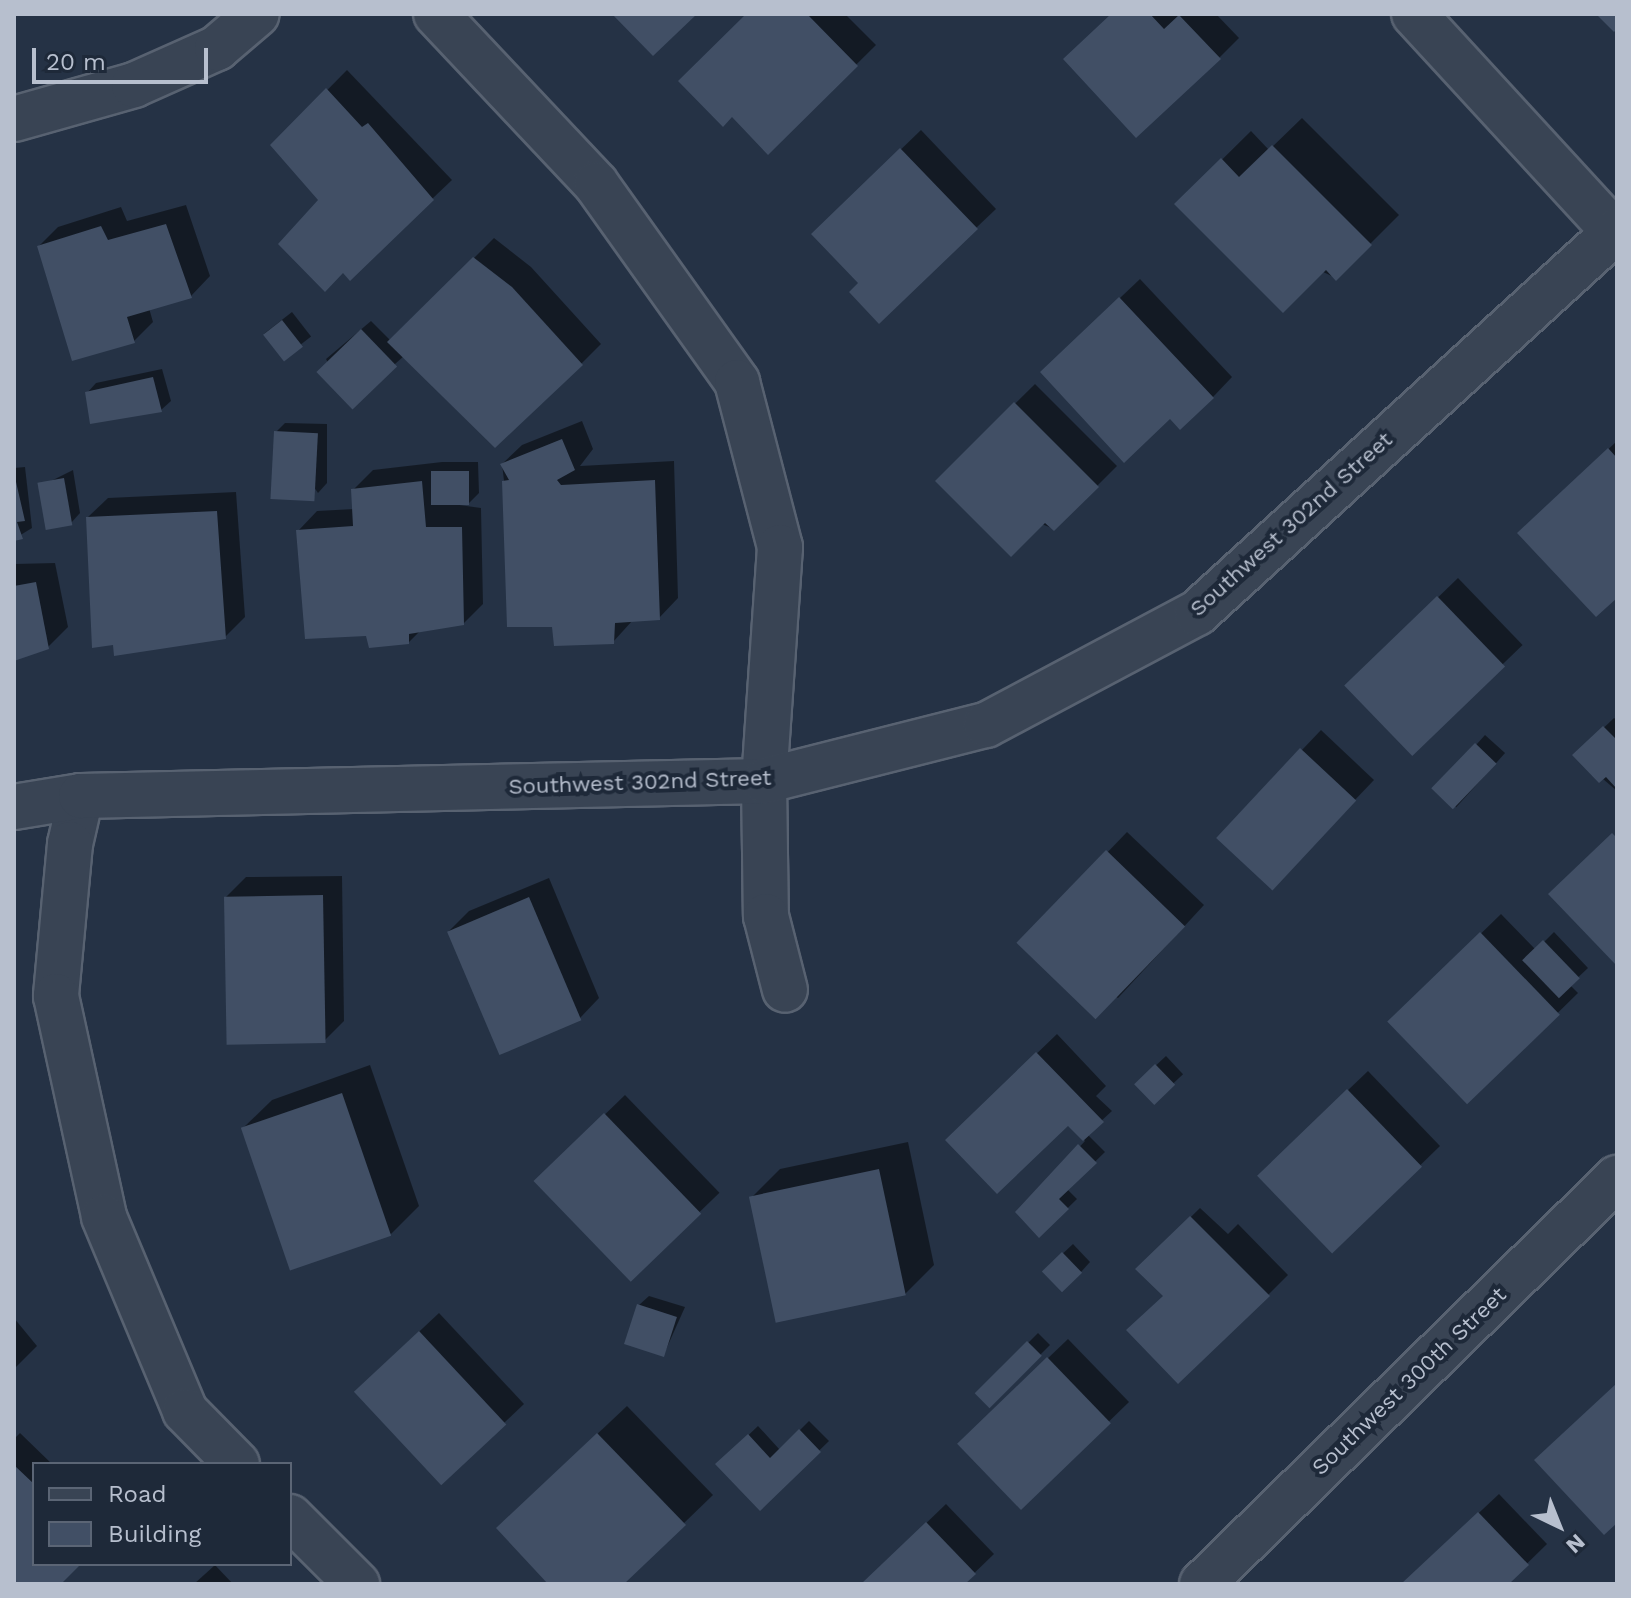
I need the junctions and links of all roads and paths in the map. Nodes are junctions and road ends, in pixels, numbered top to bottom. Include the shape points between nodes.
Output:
1 (257, 14) edge
2 (436, 14) edge
3 (1414, 14) edge
4 (14, 119) edge
5 (1616, 233) edge
6 (764, 781) junction
7 (81, 796) junction
8 (14, 807) edge
9 (785, 990) dead end
10 (1617, 1178) edge
11 (235, 1462) edge
12 (292, 1519) edge
13 (357, 1584) edge
14 (1202, 1584) edge

1 - 4 street via 217,48 134,85
2 - 6 street via 596,184 737,382 780,547
3 - 5 street
5 - 6 street, Southwest 302nd Street via 1197,613 986,725
6 - 7 street, Southwest 302nd Street
6 - 9 street via 766,916
7 - 8 street, Southwest 302nd Street
7 - 11 street via 70,844 56,996 104,1217 185,1411
10 - 14 street, Southwest 300th Street
12 - 13 street

